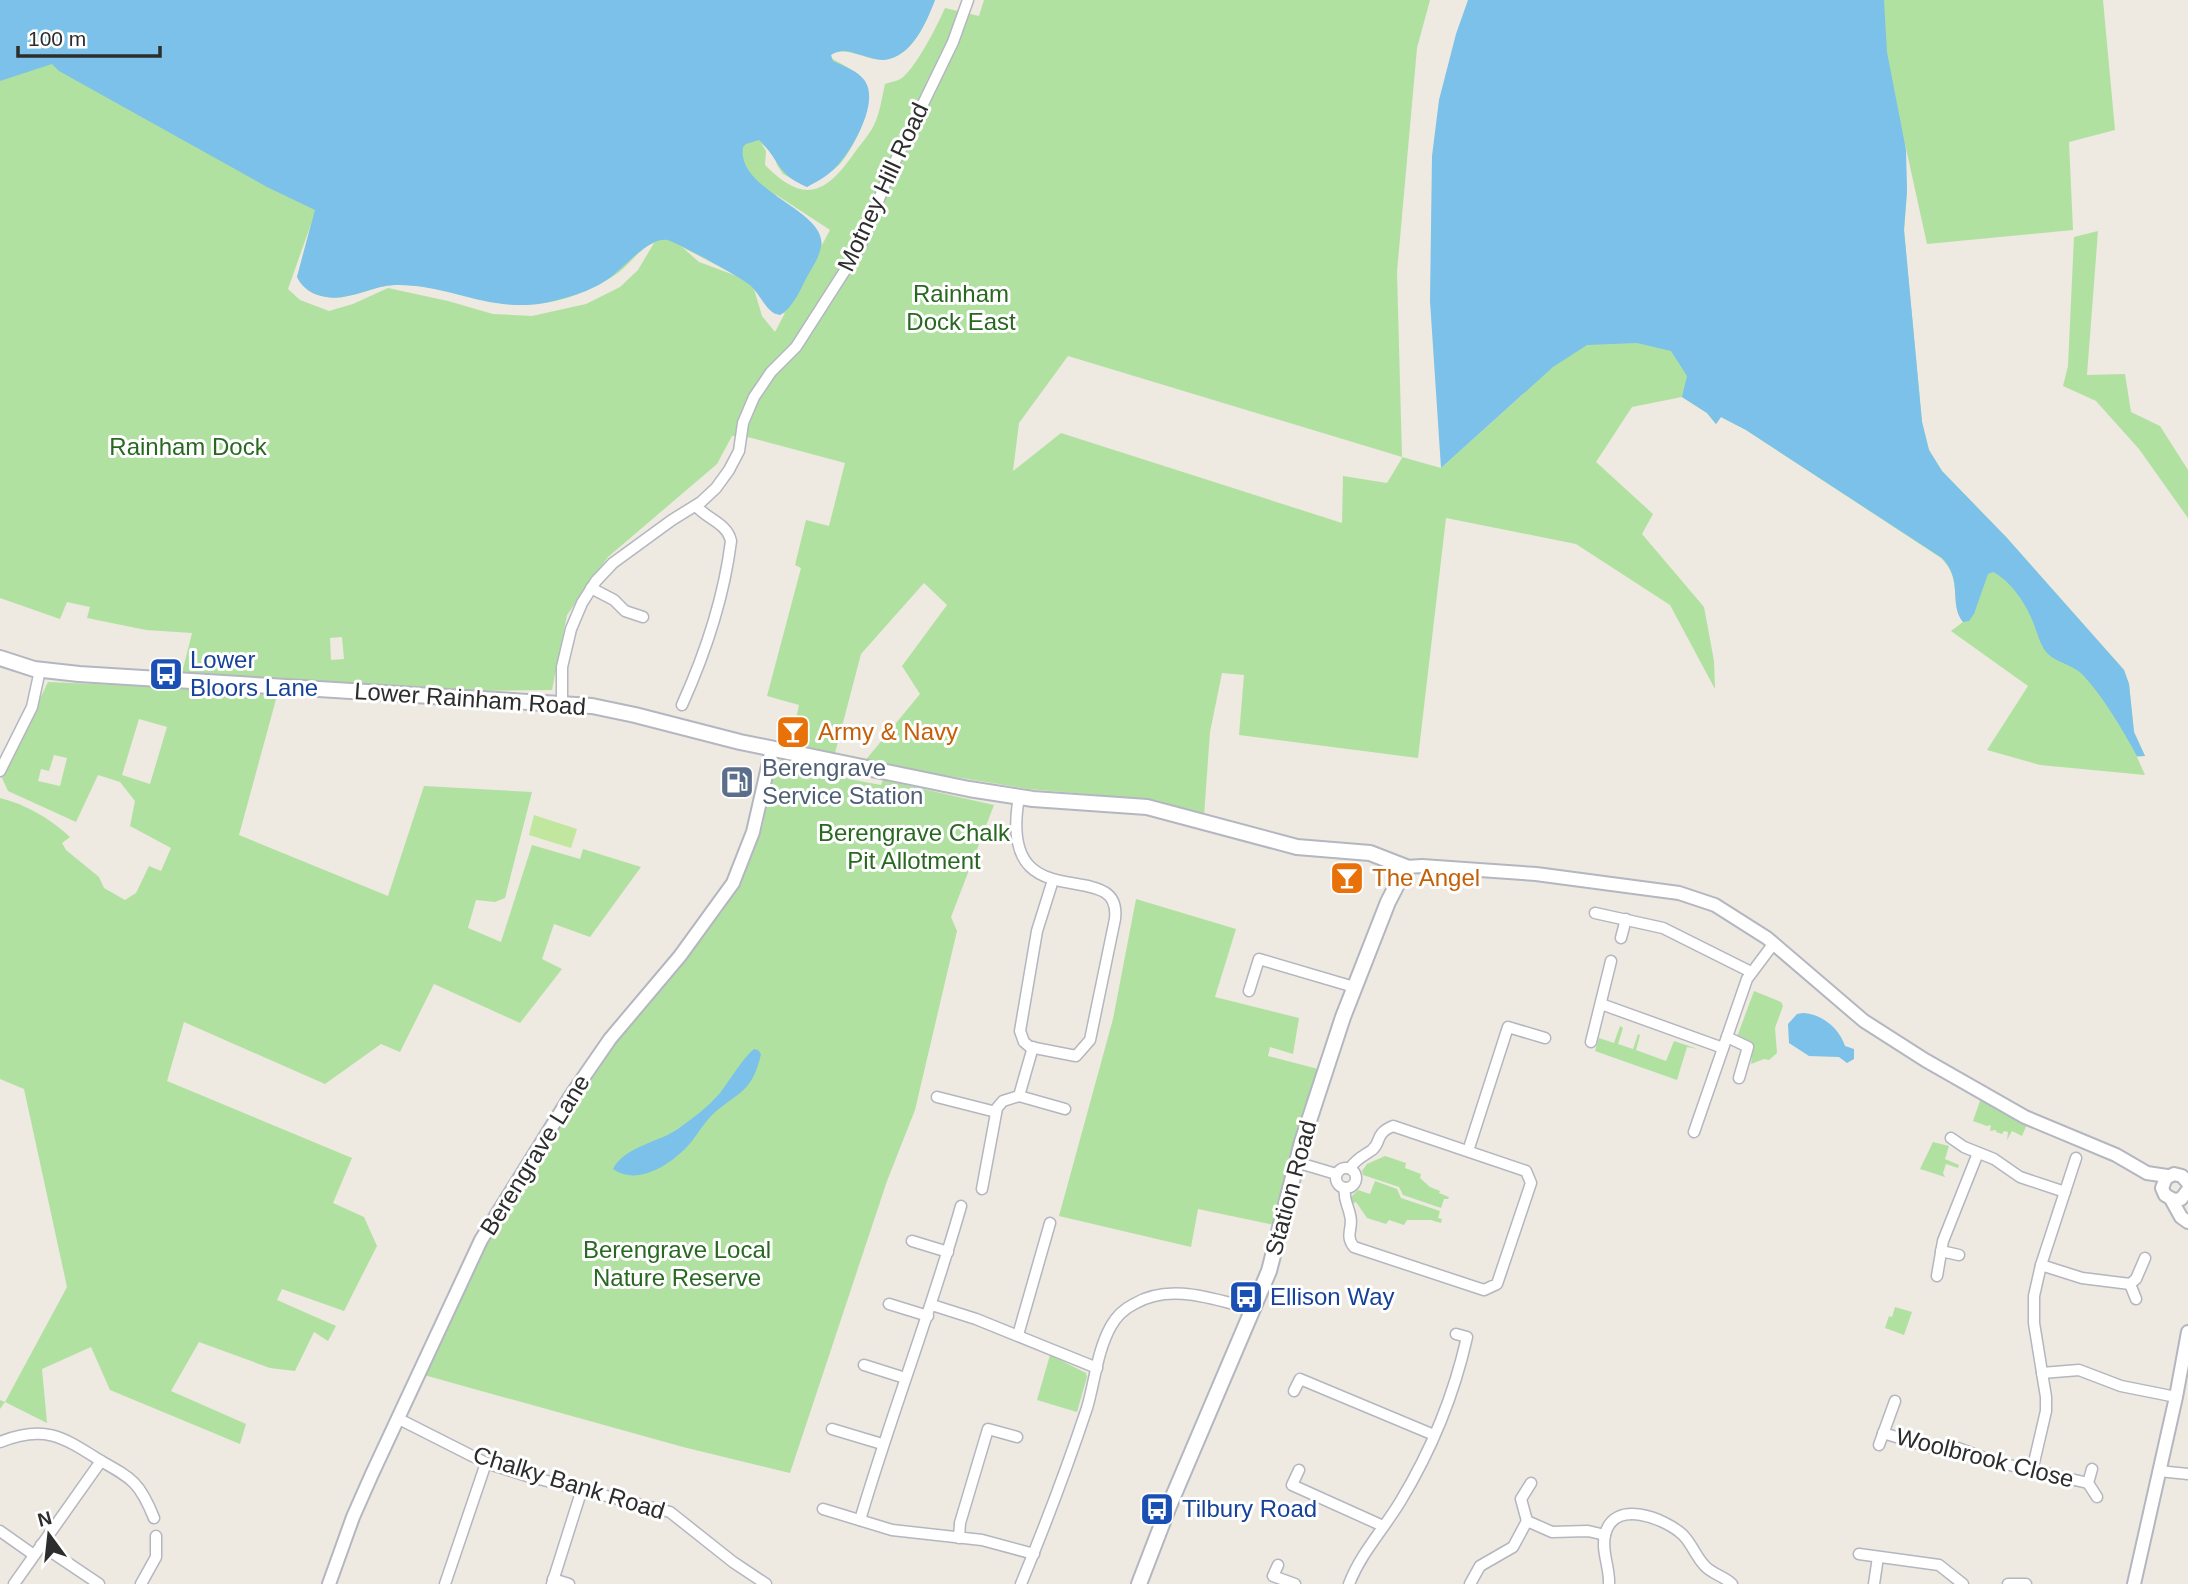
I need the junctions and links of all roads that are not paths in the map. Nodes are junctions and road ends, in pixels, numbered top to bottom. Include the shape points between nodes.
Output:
1 (968, 0) edge
2 (696, 506) junction
3 (592, 588) junction
4 (643, 617) dead end
5 (0, 658) edge
6 (40, 670) junction
7 (559, 704) junction
8 (682, 705) dead end
9 (772, 749) junction
10 (0, 771) edge
11 (1019, 797) junction
12 (1406, 867) junction
13 (1053, 880) junction
14 (1595, 913) dead end
15 (1626, 919) junction
16 (1621, 938) dead end
17 (1774, 943) junction
18 (1611, 961) dead end
19 (1751, 972) junction
20 (1354, 987) junction
21 (1250, 991) dead end
22 (1601, 1004) junction
23 (1545, 1038) dead end
24 (1591, 1042) dead end
25 (1725, 1042) junction
26 (1033, 1047) junction
27 (1739, 1078) dead end
28 (1019, 1096) junction
29 (937, 1097) dead end
30 (1065, 1109) dead end
31 (996, 1112) junction
32 (1694, 1132) dead end
33 (1951, 1138) dead end
34 (1468, 1151) junction
35 (1978, 1153) junction
36 (2076, 1158) dead end
37 (1296, 1162) junction
38 (1350, 1168) junction
39 (2177, 1172) edge
40 (1336, 1174) junction
41 (2147, 1174) junction
42 (2188, 1183) edge
43 (1345, 1188) junction
44 (982, 1189) dead end
45 (2188, 1191) edge
46 (2065, 1192) junction
47 (2167, 1196) junction
48 (961, 1206) dead end
49 (2188, 1222) edge
50 (1050, 1223) dead end
51 (912, 1241) dead end
52 (1941, 1251) junction
53 (948, 1252) junction
54 (1959, 1255) dead end
55 (2145, 1258) dead end
56 (2041, 1265) junction
57 (1937, 1276) dead end
58 (2130, 1284) junction
59 (2136, 1299) dead end
60 (889, 1304) dead end
61 (932, 1305) junction
62 (1253, 1309) junction
63 (928, 1315) junction
64 (2188, 1332) edge
65 (1018, 1335) junction
66 (1456, 1335) dead end
67 (864, 1365) dead end
68 (1097, 1368) junction
69 (2042, 1373) junction
70 (905, 1378) junction
71 (1294, 1391) dead end
72 (2176, 1397) junction
73 (1895, 1401) dead end
74 (399, 1419) junction
75 (1883, 1433) junction
76 (1434, 1435) junction
77 (1017, 1437) dead end
78 (0, 1442) edge
79 (837, 1444) dead end
80 (882, 1444) junction
81 (1879, 1446) dead end
82 (101, 1461) junction
83 (486, 1462) junction
84 (2092, 1469) dead end
85 (1299, 1470) dead end
86 (2032, 1471) junction
87 (2159, 1471) junction
88 (2188, 1474) edge
89 (1531, 1483) dead end
90 (2088, 1483) junction
91 (582, 1489) junction
92 (2097, 1497) dead end
93 (823, 1509) dead end
94 (154, 1518) dead end
95 (860, 1520) junction
96 (1527, 1521) junction
97 (1383, 1526) junction
98 (0, 1531) edge
99 (1605, 1535) junction
100 (156, 1536) dead end
101 (959, 1538) junction
102 (41, 1545) junction
103 (1034, 1554) junction
104 (1859, 1554) dead end
105 (34, 1555) junction
106 (1878, 1557) junction
107 (1278, 1565) dead end
108 (553, 1581) edge
109 (442, 1583) edge
110 (14, 1584) edge
111 (99, 1584) edge
112 (141, 1584) edge
113 (329, 1584) edge
114 (569, 1584) edge
115 (765, 1584) edge
116 (1021, 1584) edge
117 (1139, 1584) edge
118 (1294, 1584) edge
119 (1349, 1584) edge
120 (1470, 1584) edge
121 (1609, 1584) edge
122 (1732, 1584) edge
123 (1874, 1584) edge
124 (1963, 1584) edge
125 (2008, 1584) edge
126 (2026, 1584) edge
127 (2134, 1584) edge

1 - 2 street, Motney Hill Road via 860,247 796,347 754,397 737,456 720,483
2 - 3 street, Motney Hill Road via 613,562
2 - 8 street via 728,531 731,542 711,628
3 - 4 street via 625,611
3 - 7 street, Motney Hill Road via 571,629
5 - 6 main road, Lower Rainham Road
6 - 7 main road, Lower Rainham Road
6 - 10 street via 32,707
7 - 9 main road, Lower Rainham Road via 635,715
9 - 11 main road, Lower Rainham Road
9 - 74 street, Berengrave Lane via 754,832 733,883 680,956 610,1039 496,1214 468,1264
11 - 12 main road, Lower Rainham Road via 1153,808 1292,846 1370,853
11 - 13 street via 1015,830 1019,850 1036,871
12 - 17 street via 1504,870 1679,893 1723,908
12 - 20 main road, Station Road
13 - 26 street via 1037,931 1020,1031 1024,1042
13 - 26 street via 1103,890 1114,900 1116,916 1090,1040 1076,1056
14 - 15 street
15 - 16 street
15 - 19 street via 1670,931
17 - 19 street
17 - 41 street via 1846,1007 1892,1040 2025,1117
18 - 22 street
19 - 25 street
20 - 21 street via 1259,959
20 - 37 main road, Station Road
22 - 24 street
22 - 25 street
23 - 34 street via 1508,1027
25 - 27 street via 1748,1047
25 - 32 street
26 - 28 street
28 - 30 street
28 - 31 street via 1003,1101
29 - 31 street
31 - 44 street
33 - 35 street
34 - 38 street via 1392,1126 1381,1132 1374,1149 1358,1157
34 - 43 street via 1525,1171 1531,1182 1497,1284 1491,1289 1354,1247 1348,1235 1351,1217
35 - 46 street via 2026,1180
35 - 52 street
36 - 46 street
37 - 40 street
37 - 62 main road, Station Road via 1269,1271
38 - 40 street via 1341,1168
38 - 43 street via 1355,1181
39 - 41 street
39 - 42 street
39 - 47 street via 2163,1184
40 - 43 street via 1337,1183
41 - 47 street via 2153,1186
45 - 47 street via 2181,1199
46 - 56 street
47 - 49 street
48 - 53 street
50 - 65 street
51 - 53 street
52 - 54 street
52 - 57 street
53 - 61 street
55 - 58 street
56 - 58 street via 2082,1278
56 - 69 street via 2033,1315
58 - 59 street
60 - 63 street
61 - 63 street
61 - 65 street
62 - 68 street via 1176,1292 1153,1295 1118,1317 1107,1334
62 - 117 main road, Station Road
63 - 70 street
64 - 72 street
65 - 68 street
66 - 76 street via 1466,1337 1463,1355
67 - 70 street
68 - 103 street
69 - 72 street via 2079,1370 2122,1386
69 - 86 street via 2046,1411
70 - 80 street
71 - 76 street via 1300,1379
72 - 87 street
73 - 75 street, Woolbrook Close
74 - 83 street, Chalky Bank Road
74 - 113 street, Berengrave Lane via 353,1517
75 - 81 street, Woolbrook Close
75 - 86 street, Woolbrook Close via 1933,1448 1958,1448
76 - 97 street via 1408,1489
77 - 101 street via 988,1429
78 - 82 street via 39,1433 56,1435
79 - 80 street via 836,1430
80 - 95 street
82 - 94 street via 133,1479
82 - 102 street
83 - 91 street, Chalky Bank Road
83 - 109 street
84 - 90 street, Woolbrook Close
85 - 97 street via 1292,1485
86 - 90 street, Woolbrook Close
87 - 88 street
87 - 127 street
89 - 96 street via 1521,1499
90 - 92 street, Woolbrook Close
91 - 108 street
91 - 115 street, Chalky Bank Road via 670,1512
93 - 95 street
95 - 101 street via 892,1530
96 - 99 street via 1552,1532
96 - 120 street via 1514,1548 1480,1566
97 - 119 street via 1363,1553
98 - 105 street
99 - 121 street
99 - 122 street via 1623,1515 1643,1515 1681,1533 1707,1569
100 - 112 street via 156,1557
101 - 103 street
102 - 105 street
102 - 111 street
103 - 116 street
104 - 106 street
105 - 110 street
106 - 123 street
106 - 124 street via 1939,1565
107 - 118 street via 1273,1576
108 - 114 street
125 - 126 street

